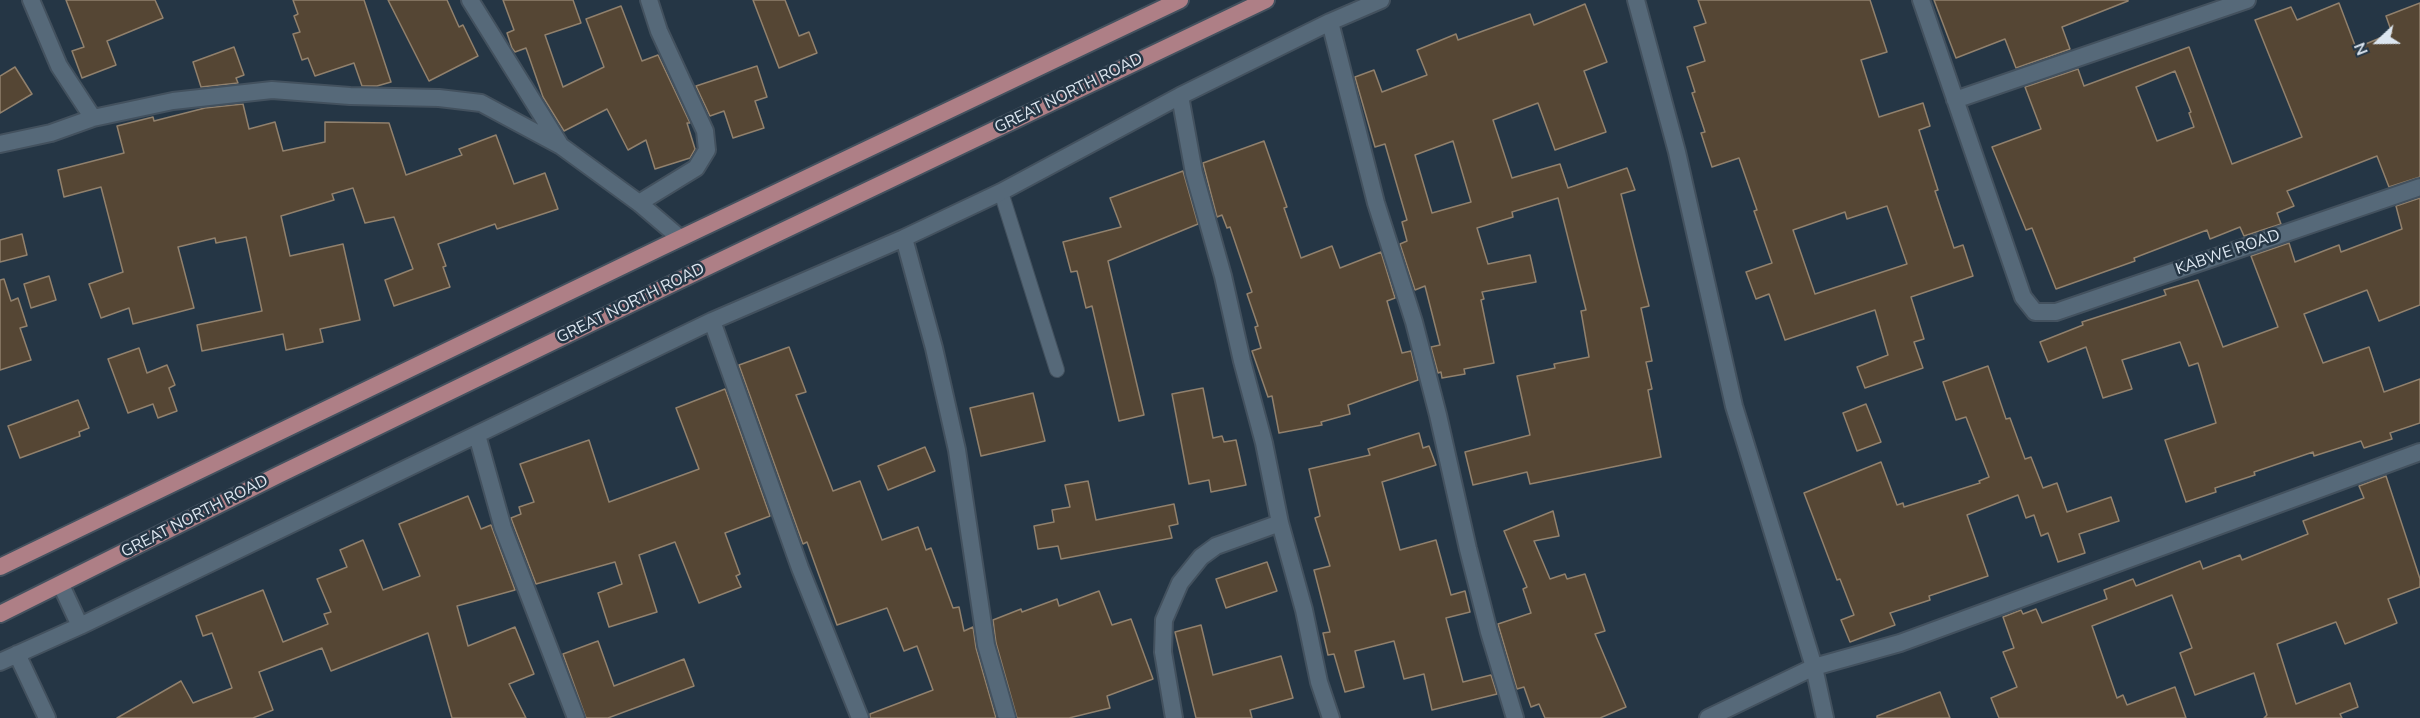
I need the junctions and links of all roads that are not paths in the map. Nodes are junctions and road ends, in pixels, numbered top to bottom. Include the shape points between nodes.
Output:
1 (31, 0) edge
2 (470, 0) edge
3 (650, 0) edge
4 (1180, 0) edge
5 (1266, 0) edge
6 (1381, 0) edge
7 (1636, 0) edge
8 (1921, 0) edge
9 (2247, 0) edge
10 (1330, 22) junction
11 (1180, 96) junction
12 (1955, 100) junction
13 (93, 118) junction
14 (0, 144) edge
15 (561, 146) junction
16 (2420, 188) edge
17 (1001, 192) junction
18 (639, 203) junction
19 (680, 238) junction
20 (904, 238) junction
21 (711, 321) junction
22 (1057, 370) dead end
23 (477, 435) junction
24 (2420, 452) edge
25 (1280, 523) junction
26 (0, 567) edge
27 (61, 585) junction
28 (0, 614) edge
29 (80, 626) junction
30 (17, 654) junction
31 (0, 662) edge
32 (1814, 667) junction
33 (1168, 717) edge
34 (47, 718) edge
35 (576, 718) edge
36 (860, 718) edge
37 (1007, 718) edge
38 (1331, 718) edge
39 (1515, 718) edge
40 (1708, 718) edge
41 (1825, 718) edge

1 - 13 street via 59,66
2 - 15 street
3 - 18 street via 659,31 705,131 707,150 696,168
4 - 19 main road
5 - 27 main road, GREAT NORTH ROAD via 658,290
6 - 10 street
7 - 32 street via 1677,153 1734,406
8 - 12 street
9 - 12 street
10 - 11 street
10 - 39 street via 1376,203 1414,322 1486,622
11 - 17 street
11 - 25 street via 1194,173 1223,276
12 - 16 street, KABWE ROAD via 2023,297 2035,312 2056,312
13 - 14 street via 51,133
13 - 15 street via 173,101 272,90 439,98 481,103
15 - 18 street
17 - 20 street
17 - 22 lane
18 - 19 street
19 - 26 main road
20 - 21 street
20 - 37 street via 957,450 986,645
21 - 23 street
21 - 36 street via 800,568
23 - 29 street
23 - 35 street via 503,528
24 - 32 street via 1900,643
25 - 33 street via 1216,546 1201,557 1180,583 1164,620
25 - 38 street
27 - 28 main road, GREAT NORTH ROAD
27 - 29 street
29 - 30 street
30 - 31 street
30 - 34 street
32 - 40 street
32 - 41 street

